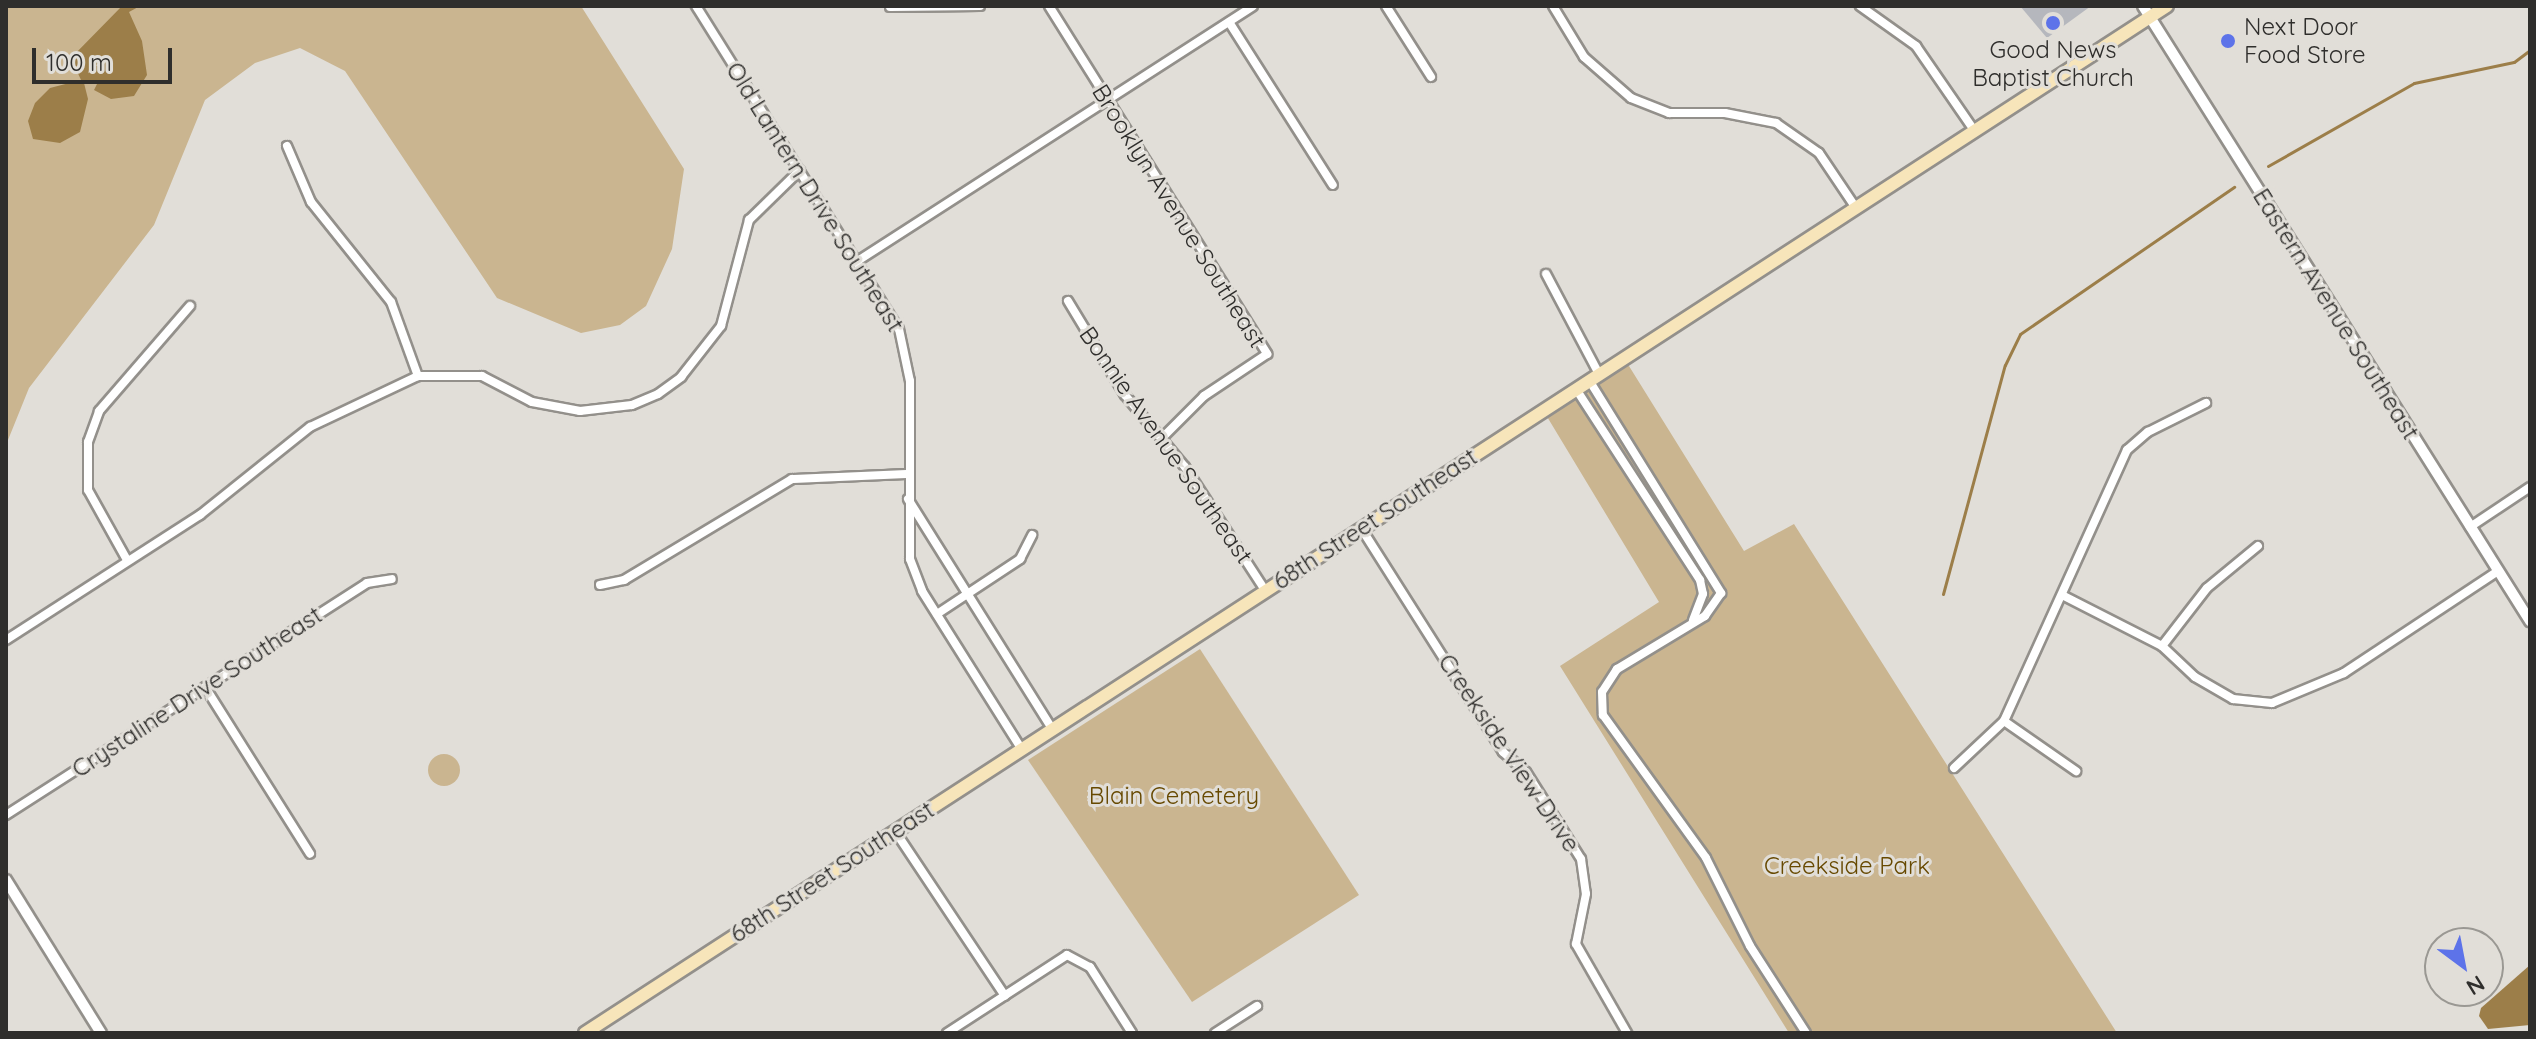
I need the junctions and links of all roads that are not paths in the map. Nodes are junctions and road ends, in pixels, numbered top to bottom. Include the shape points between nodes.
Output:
1 (696, 6) edge
2 (980, 6) edge
3 (1049, 6) edge
4 (1253, 6) edge
5 (1386, 6) edge
6 (1553, 6) edge
7 (1860, 6) edge
8 (2167, 6) edge
9 (890, 7) edge
10 (2146, 11) edge
11 (1229, 22) junction
12 (1431, 77) dead end
13 (1107, 99) junction
14 (1974, 130) junction
15 (287, 146) dead end
16 (800, 170) junction
17 (1333, 185) dead end
18 (1856, 208) junction
19 (856, 262) junction
20 (1546, 274) dead end
21 (1068, 301) dead end
22 (190, 306) dead end
23 (418, 376) junction
24 (1594, 377) junction
25 (1576, 389) junction
26 (2206, 403) dead end
27 (1162, 438) junction
28 (908, 474) junction
29 (2530, 487) edge
30 (907, 499) junction
31 (2470, 527) junction
32 (1361, 528) junction
33 (1032, 535) dead end
34 (2258, 546) dead end
35 (127, 560) junction
36 (2498, 571) junction
37 (392, 579) dead end
38 (600, 585) dead end
39 (1265, 590) junction
40 (967, 595) junction
41 (2062, 595) junction
42 (937, 614) junction
43 (1692, 621) junction
44 (2530, 621) edge
45 (6, 640) edge
46 (2162, 646) junction
47 (205, 687) junction
48 (2004, 721) junction
49 (1052, 729) junction
50 (1021, 748) junction
51 (1954, 768) dead end
52 (2076, 771) dead end
53 (6, 815) edge
54 (895, 831) junction
55 (310, 854) dead end
56 (6, 880) edge
57 (1005, 996) junction
58 (1257, 1006) dead end
59 (101, 1033) edge
60 (585, 1033) edge
61 (947, 1033) edge
62 (1132, 1033) edge
63 (1215, 1033) edge
64 (1627, 1033) edge
65 (1806, 1033) edge

1 - 16 street, Old Lantern Drive Southeast
2 - 9 street
3 - 13 street, Brooklyn Avenue Southeast
4 - 11 street
5 - 12 street
6 - 18 street via 1584,57 1631,98 1669,113 1735,114 1776,123 1819,153
7 - 14 street via 1916,46
8 - 10 main road, 68th Street Southeast
10 - 14 main road, 68th Street Southeast
10 - 31 street, Eastern Avenue Southeast
11 - 13 street
11 - 17 street
13 - 19 street
13 - 27 street, Brooklyn Avenue Southeast via 1267,354 1204,396
14 - 18 main road, 68th Street Southeast
15 - 23 street via 311,202 391,302
16 - 19 street, Old Lantern Drive Southeast
16 - 23 street via 749,220 729,307 715,335 681,377 658,394 632,405 580,411 532,402 482,376
18 - 24 main road, 68th Street Southeast
19 - 28 street, Old Lantern Drive Southeast via 907,349
20 - 24 street
21 - 27 street, Bonnie Avenue Southeast via 1125,395
22 - 35 street via 99,411 88,442 88,490
23 - 35 street via 310,427 248,481
24 - 25 main road, 68th Street Southeast
24 - 43 street via 1720,587 1713,609
25 - 32 main road, 68th Street Southeast
25 - 43 street via 1700,580 1701,608
26 - 41 street via 2148,432 2127,450
27 - 39 street, Bonnie Avenue Southeast
28 - 30 street, Old Lantern Drive Southeast
28 - 38 street via 792,479 624,580
29 - 31 street
30 - 40 street
30 - 42 street, Old Lantern Drive Southeast via 910,559
31 - 36 street, Eastern Avenue Southeast
32 - 39 main road, 68th Street Southeast
32 - 64 street, Creekside View Drive via 1503,752 1526,772 1581,859 1586,894 1576,944
33 - 40 street via 1020,559
34 - 46 street via 2207,588
35 - 45 street
36 - 44 street, Eastern Avenue Southeast
36 - 46 street via 2344,673 2272,703 2233,699 2195,677
37 - 47 street, Crystaline Drive Southeast via 367,583
39 - 49 main road, 68th Street Southeast
40 - 42 street
40 - 49 street
41 - 46 street
41 - 48 street
42 - 50 street, Old Lantern Drive Southeast
43 - 65 street via 1617,669 1600,704 1611,728 1706,858 1750,946
47 - 53 street, Crystaline Drive Southeast
47 - 55 street
48 - 51 street
48 - 52 street
49 - 50 main road, 68th Street Southeast
50 - 54 main road, 68th Street Southeast
54 - 57 street
54 - 60 main road, 68th Street Southeast
56 - 59 street
57 - 61 street
57 - 62 street via 1067,955 1090,967
58 - 63 street

